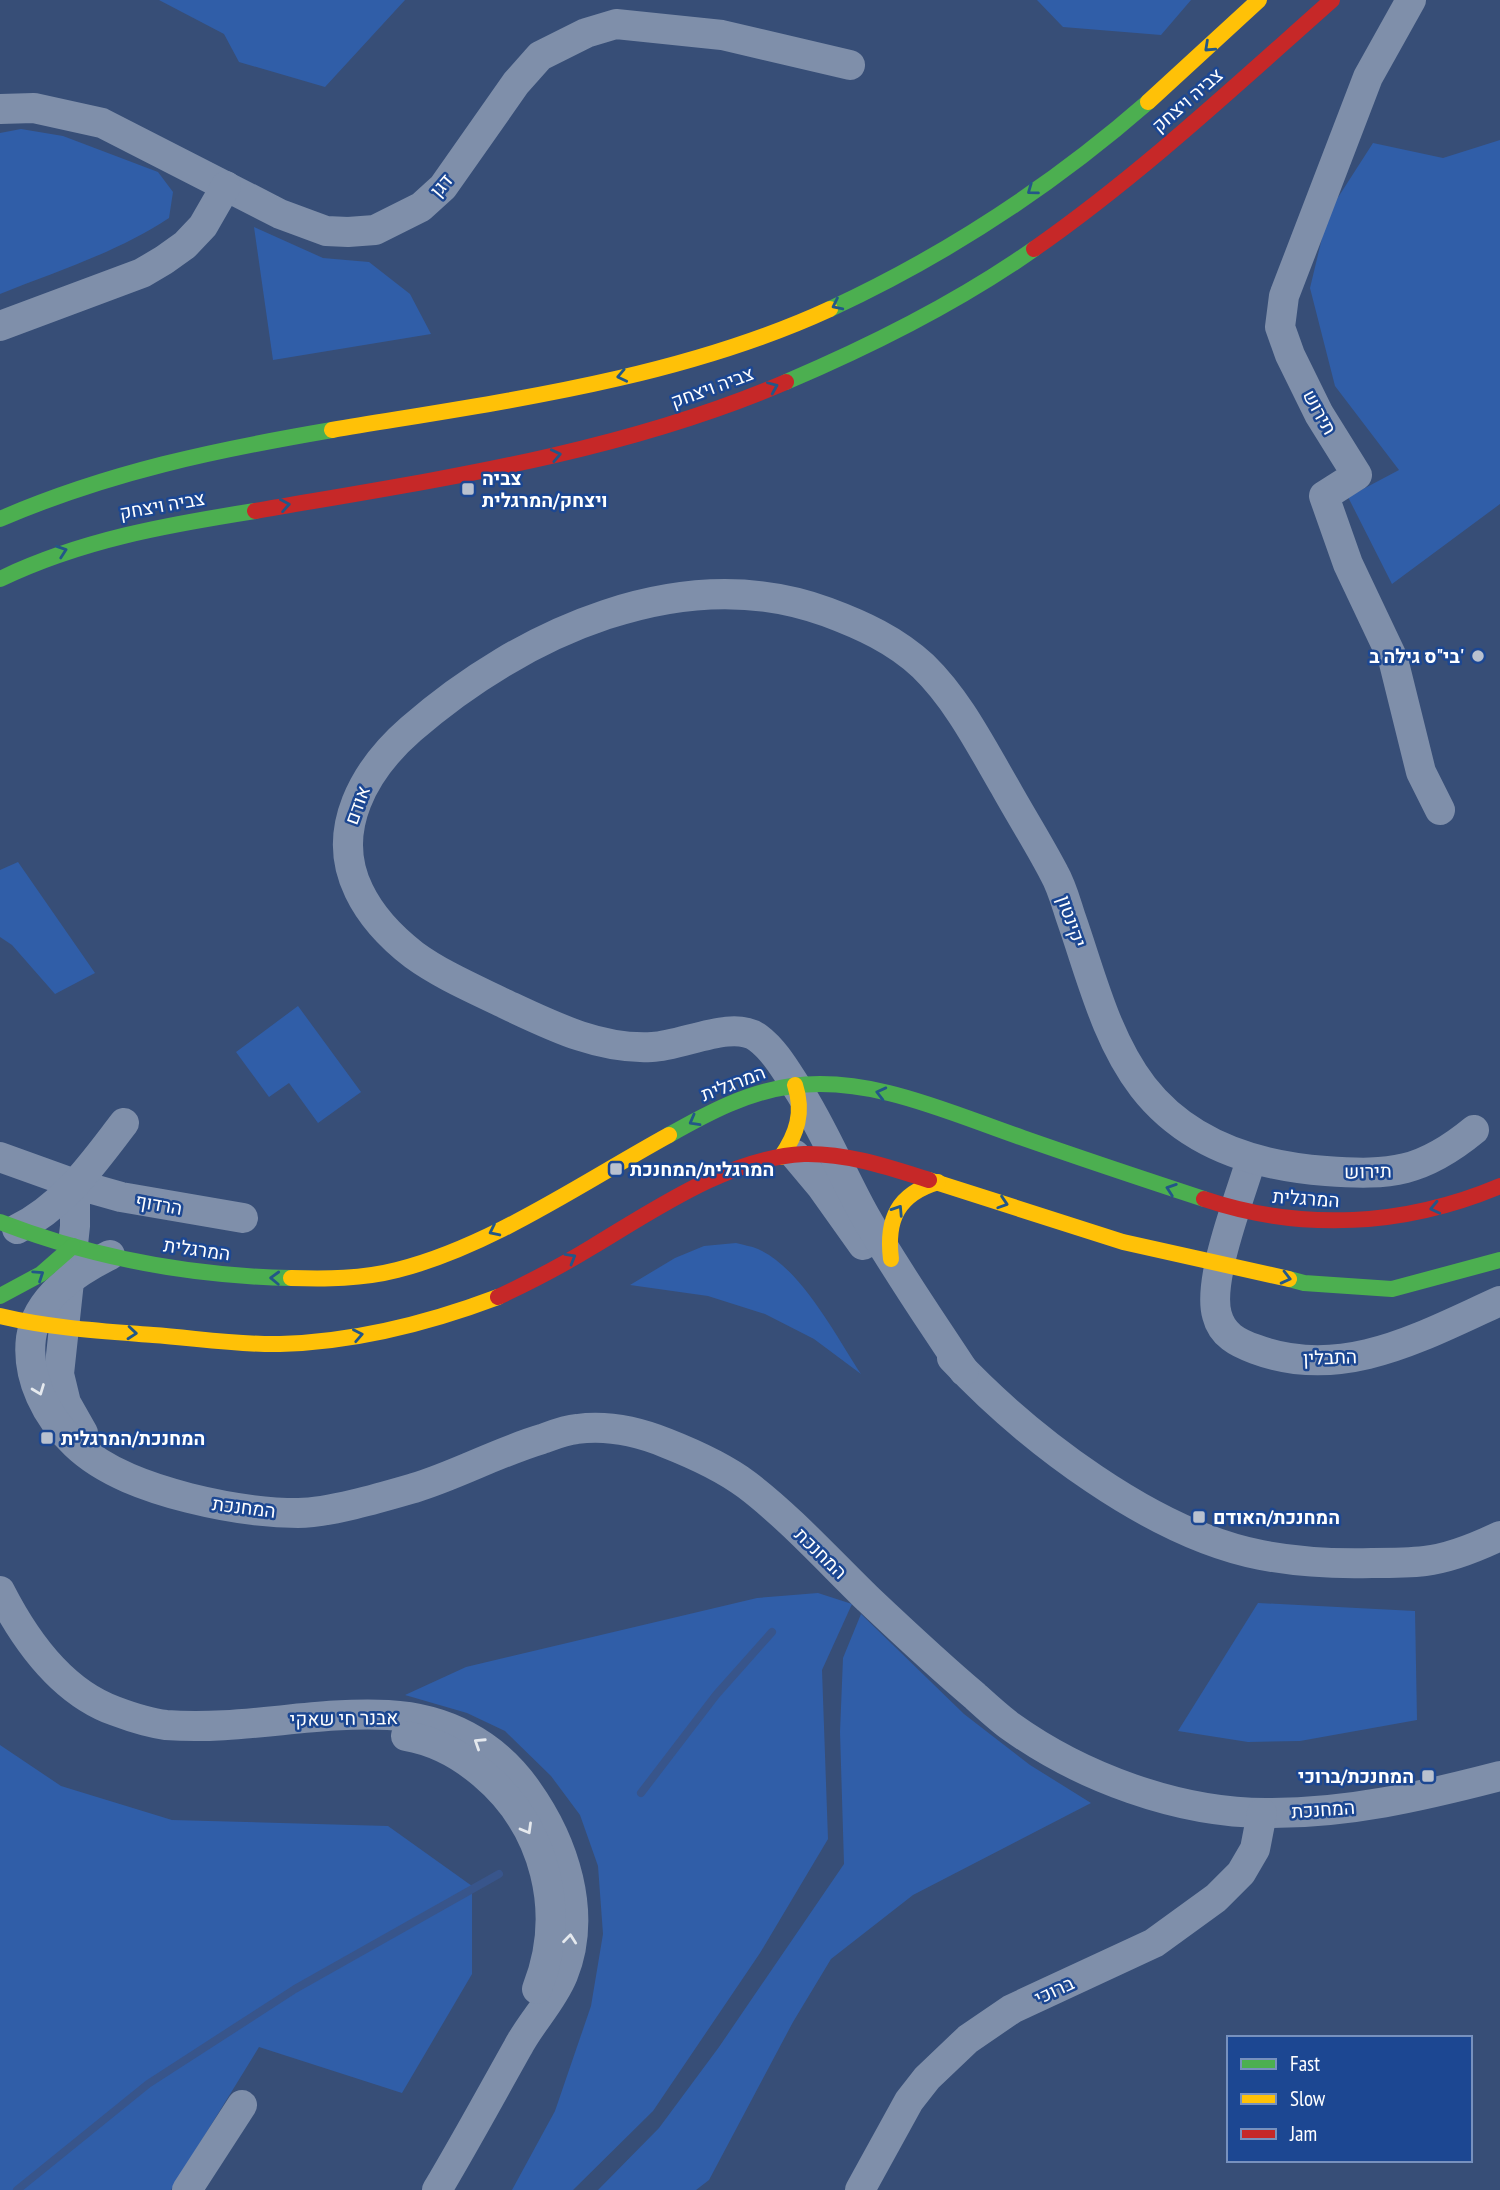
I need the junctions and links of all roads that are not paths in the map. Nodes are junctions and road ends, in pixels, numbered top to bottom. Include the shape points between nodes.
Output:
1 (1259, 0) edge
2 (1332, 0) edge
3 (1411, 0) edge
4 (850, 65) dead end
5 (0, 108) edge
6 (226, 186) junction
7 (0, 326) edge
8 (3, 517) edge
9 (0, 579) edge
10 (813, 607) joint
11 (1440, 810) dead end
12 (750, 1033) junction
13 (795, 1085) junction
14 (755, 1093) junction
15 (124, 1123) dead end
16 (1474, 1130) dead end
17 (788, 1156) junction
18 (835, 1156) junction
19 (0, 1157) edge
20 (1251, 1160) junction
21 (939, 1182) junction
22 (75, 1184) junction
23 (1500, 1186) edge
24 (1236, 1210) junction
25 (243, 1218) dead end
26 (9, 1225) edge
27 (73, 1246) junction
28 (110, 1255) junction
29 (891, 1259) junction
30 (1500, 1260) edge
31 (1219, 1264) junction
32 (69, 1280) junction
33 (0, 1296) edge
34 (1500, 1301) edge
35 (0, 1316) edge
36 (34, 1323) junction
37 (64, 1327) junction
38 (964, 1371) junction
39 (113, 1469) junction
40 (1500, 1536) edge
41 (0, 1591) edge
42 (0, 1628) edge
43 (1500, 1776) edge
44 (1262, 1813) junction
45 (520, 2043) junction
46 (242, 2105) dead end
47 (187, 2190) edge
48 (437, 2190) edge
49 (860, 2190) edge

1 -> 8 street, צביה ויצחק via 1130,115 1007,208 897,275 775,333 607,380 174,461 95,483
9 -> 2 street, צביה ויצחק via 58,552 109,537 563,454 641,434 744,399 864,348 985,282 1078,218
3 - 11 street, תירוש via 1367,77 1284,296 1280,327 1319,414 1357,475 1324,496 1348,564 1393,659 1421,772
4 - 6 street, דגן via 722,35 616,24 540,56 443,187 421,207 375,230 326,231
5 - 6 street, דגן via 34,108 102,123
6 - 7 street via 203,226 164,260 142,273
10 - 12 street, אודם via 772,596 700,595 628,608 529,645 435,708 383,755 365,780 347,833 348,861 373,915 419,959 471,988 608,1044 654,1047 733,1030
10 - 20 street, יקינטון via 862,625 896,644 925,668 960,711 1058,880 1108,1026 1143,1086 1185,1128
12 - 13 street via 772,1052
12 - 14 street via 763,1058
13 - 14 street, המרגלית
13 - 17 street via 801,1115
13 - 18 street
24 -> 13 street, המרגלית via 895,1097 837,1084
14 -> 28 street, המרגלית via 709,1112 511,1224 410,1266 358,1277 312,1279 221,1275
15 - 22 street
16 - 20 street, תירוש via 1426,1163 1395,1171 1307,1170
17 - 18 street
37 -> 17 street via 279,1344 402,1326 519,1288 688,1192 748,1165
17 - 38 street via 821,1185 912,1312
18 - 21 street
18 - 29 street
19 - 22 street, הרדוף
20 - 24 street
29 -> 21 street via 889,1231 897,1210 913,1193
21 -> 31 street via 1123,1242
22 - 25 street, הרדוף via 121,1197
22 - 26 street via 49,1209
22 - 27 street
23 -> 24 street, המרגלית via 1436,1208 1351,1222 1290,1220
24 - 31 street
26 - 27 street, המרגלית
27 - 28 street, המרגלית
27 - 32 street, המחנכת
33 -> 27 street via 41,1274
28 - 32 street
29 - 38 street
31 -> 30 street via 1304,1283 1392,1289
31 - 34 street, התבלין via 1214,1292 1217,1315 1228,1335 1239,1343 1287,1357 1346,1359 1376,1354
32 - 36 street
32 - 37 street, המחנכת
35 - 36 street
36 - 37 street
36 -> 39 street, המחנכת via 31,1361 45,1405 69,1439 92,1459
37 - 39 street, המחנכת via 59,1374 66,1403 83,1434
38 - 40 street via 1076,1466 1143,1510 1202,1538 1259,1555 1357,1564 1426,1561
39 - 44 street, המחנכת via 156,1490 232,1508 302,1513 418,1487 526,1443 575,1429 611,1428 650,1436 695,1454 746,1484 948,1674 1031,1740 1113,1783 1171,1800
45 -> 41 street, אבנר חי שאקי via 563,1974 571,1937 570,1886 542,1811 509,1767 487,1747 463,1732 428,1720 390,1715 193,1725 141,1720 85,1696 53,1669 30,1642
42 -> 45 street, אבנר חי שאקי via 50,1690 90,1717 128,1732 192,1741 390,1733 441,1746 470,1763 494,1783 528,1827 545,1867 551,1913 547,1956
43 - 44 street, המחנכת via 1372,1805
44 - 49 street, ברוכי via 1255,1849 1241,1873 1216,1898 1154,1942 1012,2009 968,2039 909,2101
45 - 48 street, אבנר חי שאקי
46 - 47 street

